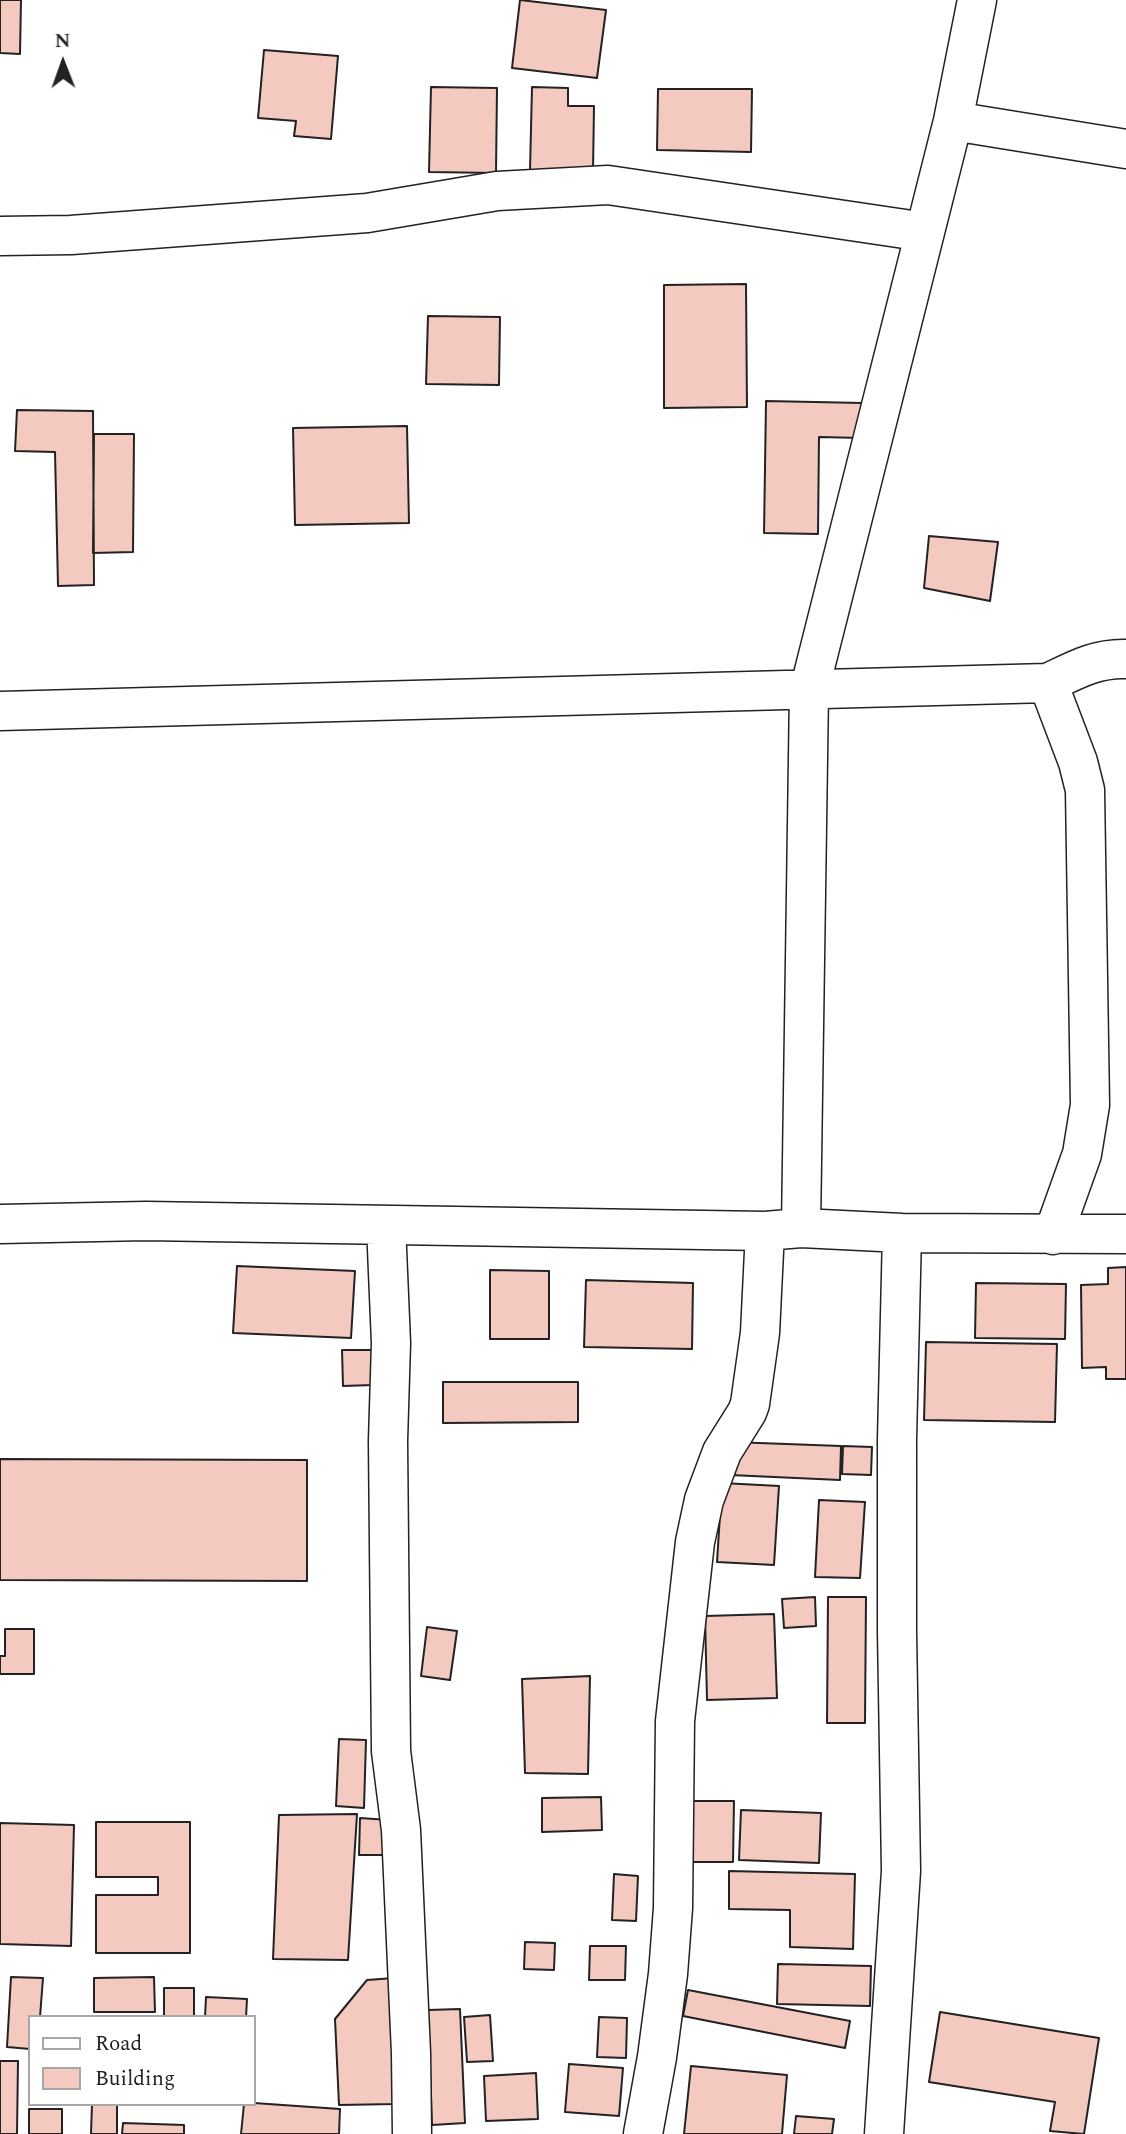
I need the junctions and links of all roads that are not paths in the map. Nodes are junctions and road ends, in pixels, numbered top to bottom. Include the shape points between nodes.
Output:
1 (977, 0) edge
2 (953, 121) junction
3 (1126, 149) edge
4 (925, 232) junction
5 (0, 236) edge
6 (1126, 659) edge
7 (1048, 683) junction
8 (809, 691) junction
9 (0, 711) edge
10 (0, 1224) edge
11 (386, 1225) junction
12 (783, 1229) junction
13 (902, 1233) junction
14 (1126, 1234) edge
15 (1054, 1235) junction
16 (412, 2134) edge
17 (643, 2134) edge
18 (884, 2134) edge

1 - 2 street
2 - 3 street
2 - 4 street
4 - 5 street via 608,184 497,191 367,213
4 - 8 street
6 - 7 street via 1107,658
7 - 8 street
7 - 15 street via 1085,790 1090,1105 1082,1154
8 - 9 street
8 - 12 street
10 - 11 street
11 - 12 street
11 - 16 street via 391,1343 391,1751 401,1830
12 - 13 street
12 - 17 street via 750,1404 722,1452 695,1542 675,1721 668,1974
13 - 15 street
13 - 18 street via 897,1549 901,1871
14 - 15 street

